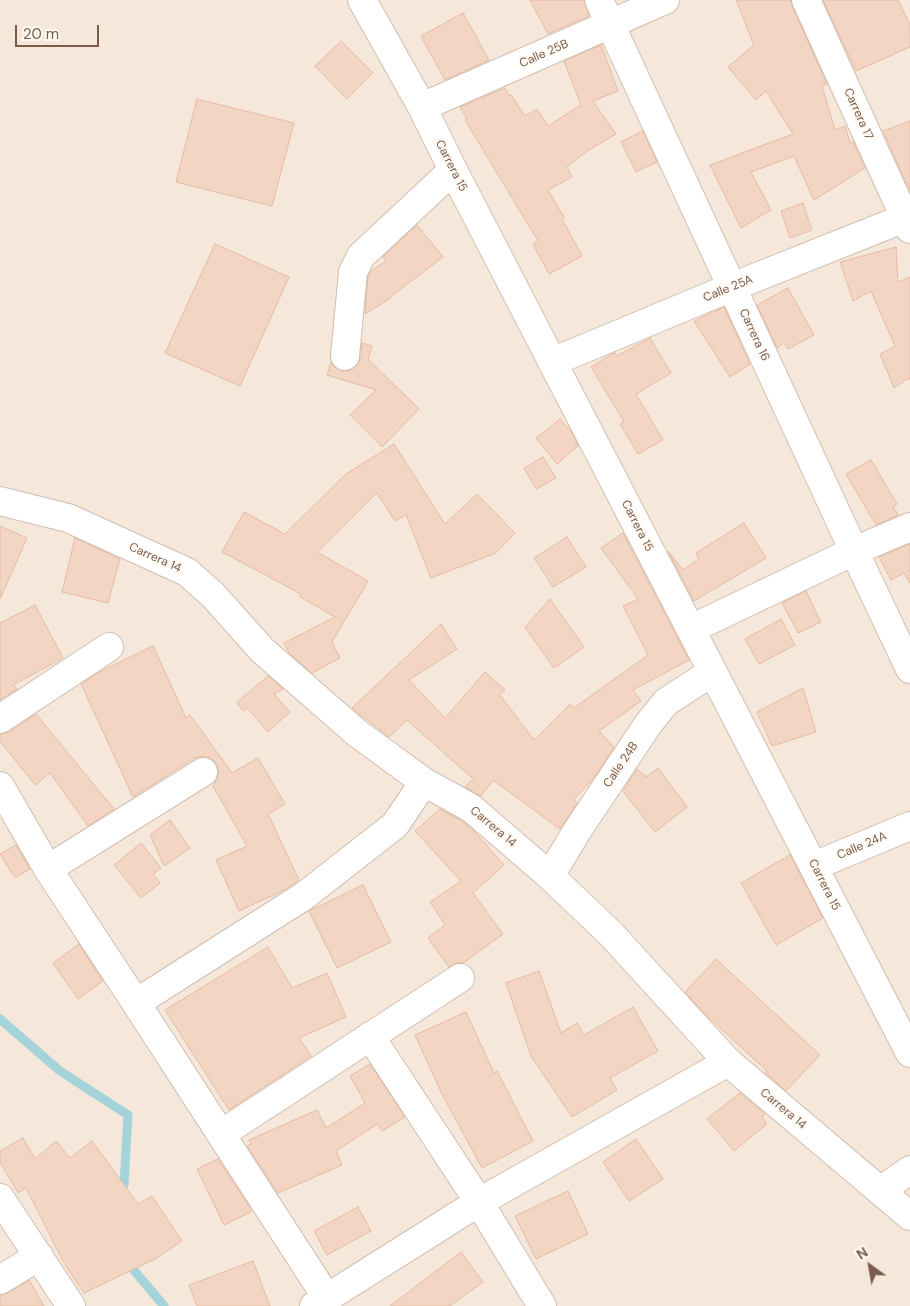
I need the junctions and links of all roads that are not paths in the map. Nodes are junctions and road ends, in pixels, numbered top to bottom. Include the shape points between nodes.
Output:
1 (362, 0) edge
2 (599, 0) edge
3 (665, 0) edge
4 (806, 0) edge
5 (610, 25) junction
6 (422, 107) junction
7 (453, 170) junction
8 (908, 224) edge
9 (732, 287) junction
10 (345, 356) dead end
11 (552, 362) junction
12 (0, 501) edge
13 (910, 527) edge
14 (854, 552) junction
15 (691, 629) junction
16 (109, 647) dead end
17 (910, 669) edge
18 (712, 672) junction
19 (0, 719) edge
20 (203, 772) dead end
21 (424, 782) junction
22 (0, 786) edge
23 (910, 826) edge
24 (814, 866) junction
25 (48, 869) junction
26 (550, 876) junction
27 (460, 978) dead end
28 (136, 1003) junction
29 (370, 1036) junction
30 (910, 1053) edge
31 (728, 1062) junction
32 (221, 1134) junction
33 (910, 1170) edge
34 (880, 1191) junction
35 (0, 1198) edge
36 (479, 1202) junction
37 (910, 1216) edge
38 (39, 1256) junction
39 (0, 1280) edge
40 (320, 1302) edge
41 (71, 1306) edge
42 (542, 1306) edge

1 - 6 street, Carrera 15
2 - 5 street, Carrera 16
3 - 5 street, Calle 25B
4 - 8 street, Carrera 17
5 - 6 street, Calle 25B
5 - 9 street, Carrera 16
6 - 7 street, Carrera 15
7 - 10 street via 361,256 353,272
7 - 11 street, Carrera 15
8 - 9 street, Calle 25A
9 - 11 street, Calle 25A
9 - 14 street, Carrera 16
11 - 15 street, Carrera 15
12 - 21 street, Carrera 14 via 68,518 187,572 213,595 262,650 357,733
13 - 14 street
14 - 15 street
14 - 17 street, Carrera 16
15 - 18 street, Carrera 15
16 - 19 street
18 - 24 street, Carrera 15
18 - 26 street, Calle 24B via 666,702 649,723
20 - 25 street
21 - 26 street, Carrera 14 via 471,808
21 - 28 street via 395,825 304,896
22 - 25 street
23 - 24 street, Calle 24A
24 - 30 street, Carrera 15
25 - 28 street
26 - 31 street, Carrera 14 via 611,934
27 - 29 street
28 - 32 street
29 - 32 street
29 - 36 street
31 - 34 street, Carrera 14
31 - 36 street
32 - 40 street
33 - 34 street
34 - 37 street, Carrera 14
35 - 38 street
36 - 40 street
36 - 42 street
38 - 39 street
38 - 41 street

